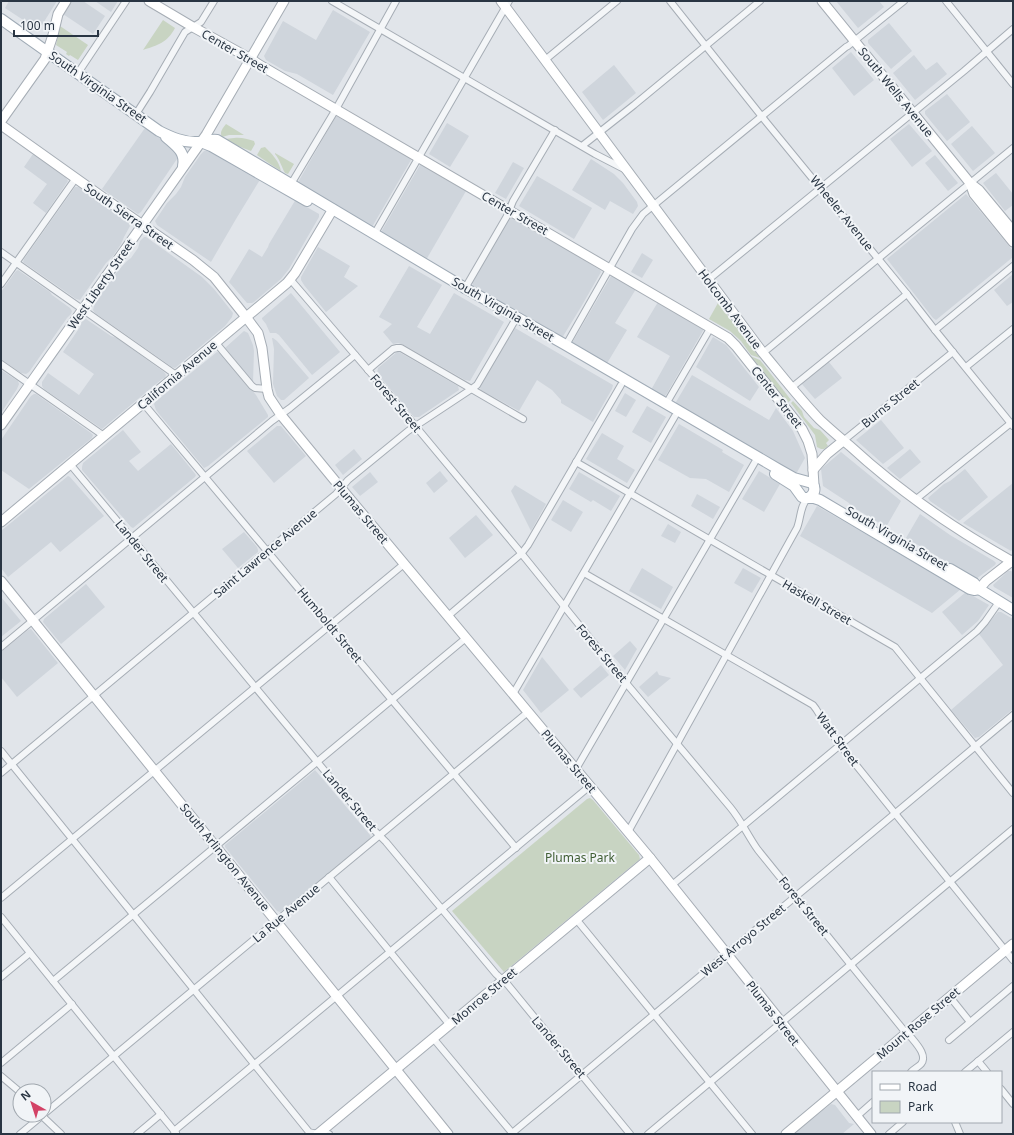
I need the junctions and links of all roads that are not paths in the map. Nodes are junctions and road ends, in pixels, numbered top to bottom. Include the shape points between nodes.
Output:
1 (66, 1) edge
2 (126, 1) edge
3 (149, 1) edge
4 (214, 1) edge
5 (284, 1) edge
6 (332, 1) edge
7 (396, 1) edge
8 (616, 1) edge
9 (670, 1) edge
10 (760, 1) edge
11 (822, 1) edge
12 (904, 1) edge
13 (946, 1) edge
14 (505, 3) edge
15 (1, 19) edge
16 (193, 27) junction
17 (380, 29) junction
18 (1013, 29) edge
19 (855, 41) junction
20 (706, 45) junction
21 (48, 52) junction
22 (986, 52) junction
23 (251, 59) junction
24 (545, 60) junction
25 (78, 73) junction
26 (464, 78) junction
27 (1013, 84) edge
28 (336, 109) junction
29 (913, 112) junction
30 (136, 114) junction
31 (762, 116) junction
32 (1, 121) edge
33 (1, 125) edge
34 (555, 130) junction
35 (159, 131) junction
36 (599, 133) junction
37 (201, 142) junction
38 (582, 146) junction
39 (1013, 148) edge
40 (419, 157) junction
41 (183, 166) junction
42 (626, 170) junction
43 (259, 174) junction
44 (76, 178) junction
45 (970, 183) junction
46 (291, 184) junction
47 (821, 187) junction
48 (653, 206) junction
49 (509, 210) junction
50 (331, 212) junction
51 (143, 225) junction
52 (1013, 231) edge
53 (375, 233) junction
54 (1013, 242) edge
55 (1, 252) edge
56 (878, 258) junction
57 (16, 263) junction
58 (1013, 266) edge
59 (610, 268) junction
60 (290, 279) junction
61 (708, 280) junction
62 (1, 284) edge
63 (464, 290) junction
64 (908, 294) junction
65 (82, 310) junction
66 (246, 317) junction
67 (514, 322) junction
68 (711, 327) junction
69 (1013, 329) edge
70 (935, 330) junction
71 (540, 334) junction
72 (216, 343) junction
73 (566, 345) junction
74 (953, 352) junction
75 (763, 353) junction
76 (355, 355) junction
77 (1, 364) edge
78 (966, 367) junction
79 (368, 370) junction
80 (176, 375) junction
81 (30, 384) junction
82 (626, 384) junction
83 (791, 388) junction
84 (472, 389) junction
85 (267, 390) junction
86 (144, 403) junction
87 (666, 404) junction
88 (282, 415) junction
89 (675, 416) junction
90 (523, 419) dead end
91 (1012, 424) edge
92 (1, 425) edge
93 (415, 426) junction
94 (104, 436) junction
95 (843, 441) junction
96 (810, 447) junction
97 (827, 454) junction
98 (576, 462) junction
99 (755, 462) junction
100 (70, 464) junction
101 (812, 470) junction
102 (206, 477) junction
103 (341, 488) junction
104 (810, 490) junction
105 (630, 494) junction
106 (915, 500) junction
107 (1, 522) edge
108 (132, 538) junction
109 (709, 539) junction
110 (268, 551) junction
111 (521, 554) junction
112 (1012, 561) edge
113 (404, 564) junction
114 (584, 573) junction
115 (770, 575) junction
116 (1, 581) edge
117 (979, 590) junction
118 (999, 602) junction
119 (564, 607) junction
120 (1013, 610) edge
121 (194, 613) junction
122 (448, 616) junction
123 (664, 618) junction
124 (33, 620) junction
125 (330, 625) junction
126 (466, 638) junction
127 (1, 647) edge
128 (726, 655) junction
129 (920, 678) junction
130 (626, 683) junction
131 (256, 687) junction
132 (513, 694) junction
133 (94, 696) junction
134 (392, 700) junction
135 (528, 712) junction
136 (1013, 715) edge
137 (677, 744) junction
138 (840, 745) junction
139 (976, 746) junction
140 (1, 751) edge
141 (318, 761) junction
142 (12, 764) junction
143 (576, 769) junction
144 (155, 771) junction
145 (1, 773) edge
146 (454, 774) junction
147 (590, 786) junction
148 (1013, 793) edge
149 (895, 813) junction
150 (743, 826) junction
151 (1013, 829) edge
152 (628, 832) junction
153 (380, 835) junction
154 (72, 839) junction
155 (216, 846) junction
156 (516, 848) junction
157 (650, 858) junction
158 (329, 877) junction
159 (950, 882) junction
160 (672, 885) junction
161 (795, 896) junction
162 (1, 898) edge
163 (442, 909) junction
164 (133, 914) junction
165 (1, 917) edge
166 (576, 919) junction
167 (276, 921) junction
168 (1013, 944) edge
169 (1006, 950) junction
170 (390, 952) junction
171 (30, 953) junction
172 (727, 954) junction
173 (1013, 960) edge
174 (851, 965) junction
175 (1, 977) edge
176 (503, 980) junction
177 (53, 981) junction
178 (1013, 986) edge
179 (194, 989) junction
180 (337, 996) junction
181 (950, 997) junction
182 (72, 1004) junction
183 (655, 1014) junction
184 (970, 1022) junction
185 (781, 1023) junction
186 (450, 1024) junction
187 (1013, 1032) edge
188 (906, 1033) junction
189 (433, 1038) junction
190 (949, 1040) dead end
191 (114, 1056) junction
192 (978, 1061) junction
193 (1, 1063) edge
194 (255, 1065) junction
195 (396, 1069) junction
196 (911, 1071) edge
197 (966, 1071) edge
198 (986, 1071) edge
199 (582, 1074) junction
200 (1, 1076) edge
201 (710, 1082) junction
202 (12, 1085) edge
203 (1002, 1090) edge
204 (836, 1092) junction
205 (872, 1103) edge
206 (1013, 1104) edge
207 (52, 1108) edge
208 (161, 1114) junction
209 (856, 1116) junction
210 (33, 1123) edge
211 (51, 1123) edge
212 (902, 1123) edge
213 (955, 1123) edge
214 (176, 1133) edge
215 (318, 1133) edge
216 (20, 1134) edge
217 (61, 1134) edge
218 (137, 1134) edge
219 (329, 1134) edge
220 (448, 1134) edge
221 (512, 1134) edge
222 (630, 1134) edge
223 (648, 1134) edge
224 (752, 1134) edge
225 (786, 1134) edge
226 (871, 1134) edge
227 (889, 1134) edge
228 (960, 1134) edge

1 - 21 street via 58,14
2 - 25 street
3 - 16 street, Center Street
4 - 16 street via 201,22
5 - 23 street, West Liberty Street
6 - 17 street
7 - 17 street
8 - 24 street
9 - 20 street, Wheeler Avenue
10 - 20 street
11 - 19 street, South Wells Avenue
12 - 19 street
13 - 22 street
14 - 24 street, Holcomb Avenue
14 - 26 street
15 - 21 main road, South Virginia Street
16 - 23 street, Center Street
16 - 30 street via 186,32
17 - 26 street
17 - 28 street
18 - 22 street
19 - 29 street, South Wells Avenue
19 - 31 street
20 - 31 street, Wheeler Avenue
20 - 36 street
21 - 25 main road, South Virginia Street
21 - 32 street
22 - 27 street
22 - 29 street
23 - 28 street, Center Street
23 - 37 street, West Liberty Street
24 - 36 street, Holcomb Avenue
25 - 30 main road, South Virginia Street
26 - 34 street
26 - 40 street
28 - 40 street, Center Street
28 - 46 street
29 - 45 street, South Wells Avenue
29 - 47 street
30 - 35 main road, South Virginia Street
31 - 47 street, Wheeler Avenue
31 - 48 street
33 - 44 street, South Sierra Street
34 - 38 street
34 - 49 street
35 - 37 main road, South Virginia Street via 180,140
35 - 41 main road via 181,151
36 - 38 street
36 - 42 street, Holcomb Avenue
37 - 41 street, West Liberty Street
37 - 43 main road, South Virginia Street
37 - 46 main road, South Virginia Street via 217,140
38 - 42 street
39 - 45 street
40 - 49 street, Center Street
40 - 53 street
41 - 51 street, West Liberty Street
42 - 48 street, Holcomb Avenue
43 - 46 main road via 269,175 286,185
43 - 50 main road, South Virginia Street
44 - 51 street, South Sierra Street
44 - 57 street
45 - 52 street, South Wells Avenue via 979,190
45 - 54 street, South Wells Avenue via 974,194
45 - 56 street
46 - 50 main road, South Virginia Street
47 - 56 street, Wheeler Avenue
47 - 61 street
48 - 59 street via 636,223
48 - 61 street, Holcomb Avenue
49 - 59 street, Center Street
49 - 63 street
50 - 53 main road, South Virginia Street
50 - 60 street, California Avenue
50 - 63 main road, South Virginia Street
51 - 65 street, West Liberty Street
51 - 66 street, South Sierra Street via 212,275
53 - 63 main road, South Virginia Street
55 - 57 street
56 - 64 street, Wheeler Avenue
56 - 75 street
57 - 62 street
57 - 65 street
58 - 70 street
59 - 68 street, Center Street
59 - 73 street
60 - 66 street, California Avenue
60 - 76 street, Forest Street
61 - 75 street, Holcomb Avenue
63 - 67 main road, South Virginia Street
63 - 71 main road, South Virginia Street
64 - 70 street, Wheeler Avenue
64 - 83 street
65 - 80 street
65 - 81 street, West Liberty Street
66 - 72 street, California Avenue
66 - 85 street, Plumas Street via 262,343
67 - 71 main road, South Virginia Street
67 - 84 street, Saint Lawrence Avenue
68 - 87 street
68 - 96 street, Center Street via 736,346 799,425
69 - 78 street
70 - 74 street, Wheeler Avenue
71 - 73 main road, South Virginia Street via 561,346
71 - 82 main road, South Virginia Street
72 - 80 street, California Avenue
72 - 85 street via 253,387
73 - 82 main road, South Virginia Street
74 - 78 street, Wheeler Avenue
74 - 95 street, Burns Street
75 - 83 street, Holcomb Avenue
76 - 79 street, Forest Street
76 - 88 street
77 - 81 street
78 - 91 street, Wheeler Avenue
79 - 84 street via 393,349 400,348
79 - 93 street, Forest Street
80 - 86 street, California Avenue
81 - 92 street, West Liberty Street
81 - 94 street
82 - 87 main road, South Virginia Street
82 - 89 main road, South Virginia Street
82 - 98 street
83 - 95 street, Holcomb Avenue
84 - 90 street
84 - 93 street, Saint Lawrence Avenue
85 - 88 street, Plumas Street
86 - 94 street, California Avenue
86 - 102 street, Humboldt Street
87 - 104 main road, South Virginia Street via 798,479
88 - 102 street
88 - 103 street, Plumas Street
89 - 99 main road, South Virginia Street
89 - 105 street
91 - 106 street
93 - 103 street, Saint Lawrence Avenue
93 - 111 street, Forest Street
94 - 100 street, California Avenue
95 - 97 street, Burns Street
95 - 106 street, Holcomb Avenue
96 - 97 street via 820,454
96 - 101 street, Center Street
97 - 101 street, Burns Street
98 - 105 street, Haskell Street
98 - 111 street
99 - 104 main road, South Virginia Street via 794,486 798,492 800,485
99 - 109 street
100 - 107 street, California Avenue
100 - 108 street, Lander Street
101 - 104 street, Center Street
102 - 108 street
102 - 110 street, Humboldt Street
103 - 110 street, Saint Lawrence Avenue
103 - 113 street, Plumas Street
104 - 115 street via 797,528
104 - 117 main road, South Virginia Street via 974,583
105 - 109 street, Haskell Street
105 - 114 street
106 - 112 street, Holcomb Avenue via 954,527
108 - 121 street, Lander Street
108 - 124 street
109 - 115 street, Haskell Street
109 - 123 street
110 - 121 street, Saint Lawrence Avenue
110 - 125 street, Humboldt Street
111 - 119 street, Forest Street
111 - 122 street
112 - 117 street via 986,581
113 - 122 street, Plumas Street
113 - 125 street
114 - 119 street
114 - 123 street, Watt Street
115 - 128 street
115 - 129 street, Haskell Street via 895,647
116 - 124 street, South Arlington Avenue
117 - 118 main road, South Virginia Street
118 - 120 main road, South Virginia Street
118 - 129 street via 979,629
119 - 130 street, Forest Street
119 - 132 street
121 - 131 street, Lander Street
121 - 133 street, Saint Lawrence Avenue
122 - 126 street, Plumas Street
123 - 128 street, Watt Street
123 - 130 street
124 - 127 street
124 - 133 street, South Arlington Avenue
125 - 131 street
125 - 134 street, Humboldt Street
126 - 132 street, Plumas Street
126 - 134 street
128 - 137 street
128 - 138 street, Watt Street via 813,705
129 - 138 street
129 - 139 street, Haskell Street
130 - 137 street, Forest Street
130 - 143 street
131 - 141 street, Lander Street
131 - 144 street
132 - 135 street, Plumas Street
133 - 142 street, Saint Lawrence Avenue
133 - 144 street, South Arlington Avenue
134 - 141 street
134 - 146 street, Humboldt Street
135 - 143 street, Plumas Street
135 - 146 street, La Rue Avenue
136 - 139 street, West Arroyo Street
137 - 150 street, Forest Street
137 - 152 street
138 - 149 street, Watt Street
138 - 150 street
139 - 148 street, Haskell Street
139 - 149 street, West Arroyo Street
140 - 142 street
141 - 153 street, Lander Street
141 - 155 street
142 - 145 street, Saint Lawrence Avenue
142 - 154 street
143 - 147 street, Plumas Street
144 - 154 street
144 - 155 street, South Arlington Avenue
146 - 153 street, La Rue Avenue
146 - 156 street, Humboldt Street
147 - 152 street, Plumas Street
147 - 156 street
149 - 159 street, Watt Street
149 - 161 street, West Arroyo Street
150 - 160 street
150 - 161 street, Forest Street
151 - 159 street
152 - 157 street, Plumas Street
153 - 158 street, La Rue Avenue
153 - 163 street, Lander Street
154 - 162 street
154 - 164 street
155 - 164 street
155 - 167 street, South Arlington Avenue
156 - 163 street
157 - 160 street, Plumas Street
157 - 166 street, Monroe Street
158 - 167 street, La Rue Avenue
158 - 170 street
159 - 169 street, Watt Street
159 - 174 street
160 - 172 street, Plumas Street
161 - 172 street, West Arroyo Street
161 - 174 street, Forest Street
163 - 170 street
163 - 176 street, Lander Street
164 - 177 street
164 - 179 street
165 - 171 street
166 - 176 street, Monroe Street
166 - 183 street
167 - 179 street, La Rue Avenue
167 - 180 street, South Arlington Avenue
168 - 169 street, Mount Rose Street
169 - 173 street, Watt Street
169 - 181 street, Mount Rose Street
170 - 180 street
170 - 186 street
171 - 175 street
171 - 177 street
172 - 183 street, West Arroyo Street
172 - 185 street, Plumas Street
174 - 185 street
174 - 188 street, Forest Street
176 - 186 street, Monroe Street
176 - 199 street, Lander Street
177 - 182 street
178 - 184 street
179 - 191 street, La Rue Avenue
179 - 194 street
180 - 194 street
180 - 195 street, South Arlington Avenue
181 - 184 street
181 - 188 street, Mount Rose Street
182 - 191 street
182 - 193 street
183 - 199 street, West Arroyo Street
183 - 201 street
184 - 190 street
185 - 201 street
185 - 204 street, Plumas Street
186 - 189 street, Monroe Street
187 - 192 street
188 - 196 street, Forest Street via 923,1056 921,1063
188 - 204 street, Mount Rose Street
189 - 195 street, Monroe Street
189 - 221 street
191 - 207 street, La Rue Avenue
191 - 208 street
192 - 197 street
192 - 198 street
194 - 214 street
194 - 215 street via 309,1132
195 - 215 street, Monroe Street
195 - 220 street, South Arlington Avenue
199 - 221 street, West Arroyo Street
199 - 222 street, Lander Street
200 - 202 street
201 - 223 street
201 - 224 street
203 - 206 street
204 - 209 street, Plumas Street
204 - 225 street, Mount Rose Street
205 - 209 street
208 - 214 street
208 - 218 street
209 - 226 street, Plumas Street
210 - 216 street, La Rue Avenue
211 - 217 street
212 - 227 street
213 - 228 street
215 - 219 street

